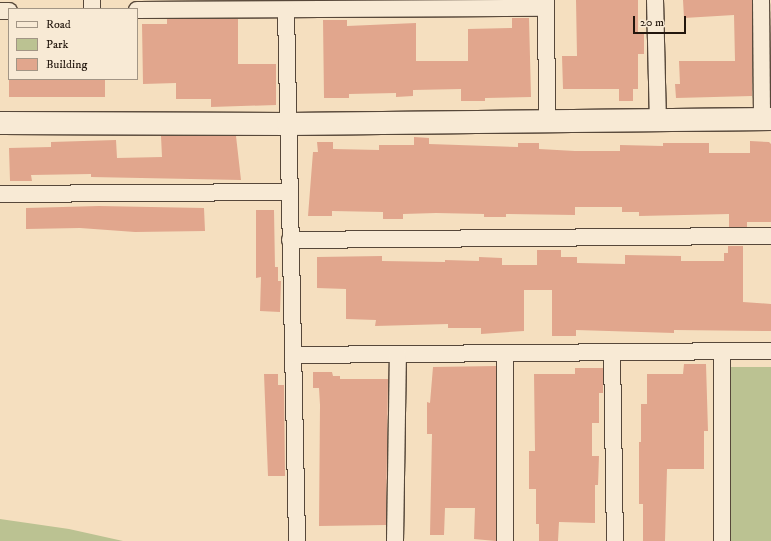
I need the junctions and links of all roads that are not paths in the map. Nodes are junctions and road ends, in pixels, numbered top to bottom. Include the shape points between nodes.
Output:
1 (656, 0) edge
2 (761, 0) edge
3 (546, 4) edge
4 (138, 10) edge
5 (286, 10) junction
6 (658, 119) junction
7 (766, 119) edge
8 (547, 120) junction
9 (0, 123) edge
10 (288, 124) junction
11 (289, 192) junction
12 (0, 194) edge
13 (771, 236) edge
14 (290, 240) junction
15 (771, 350) edge
16 (722, 351) junction
17 (612, 352) junction
18 (505, 353) junction
19 (293, 354) junction
20 (398, 354) junction
21 (297, 541) edge
22 (396, 541) edge
23 (505, 541) edge
24 (615, 541) edge
25 (722, 541) edge

1 - 6 street
2 - 7 street
3 - 5 street
3 - 8 street
4 - 5 street
5 - 10 street
6 - 7 street
6 - 8 street
8 - 10 street
9 - 10 street
10 - 11 street
11 - 12 street
11 - 14 street
13 - 14 street
14 - 19 street
15 - 16 street
16 - 17 street
16 - 25 street
17 - 18 street
17 - 24 street
18 - 20 street
18 - 23 street
19 - 20 street
19 - 21 street
20 - 22 street

